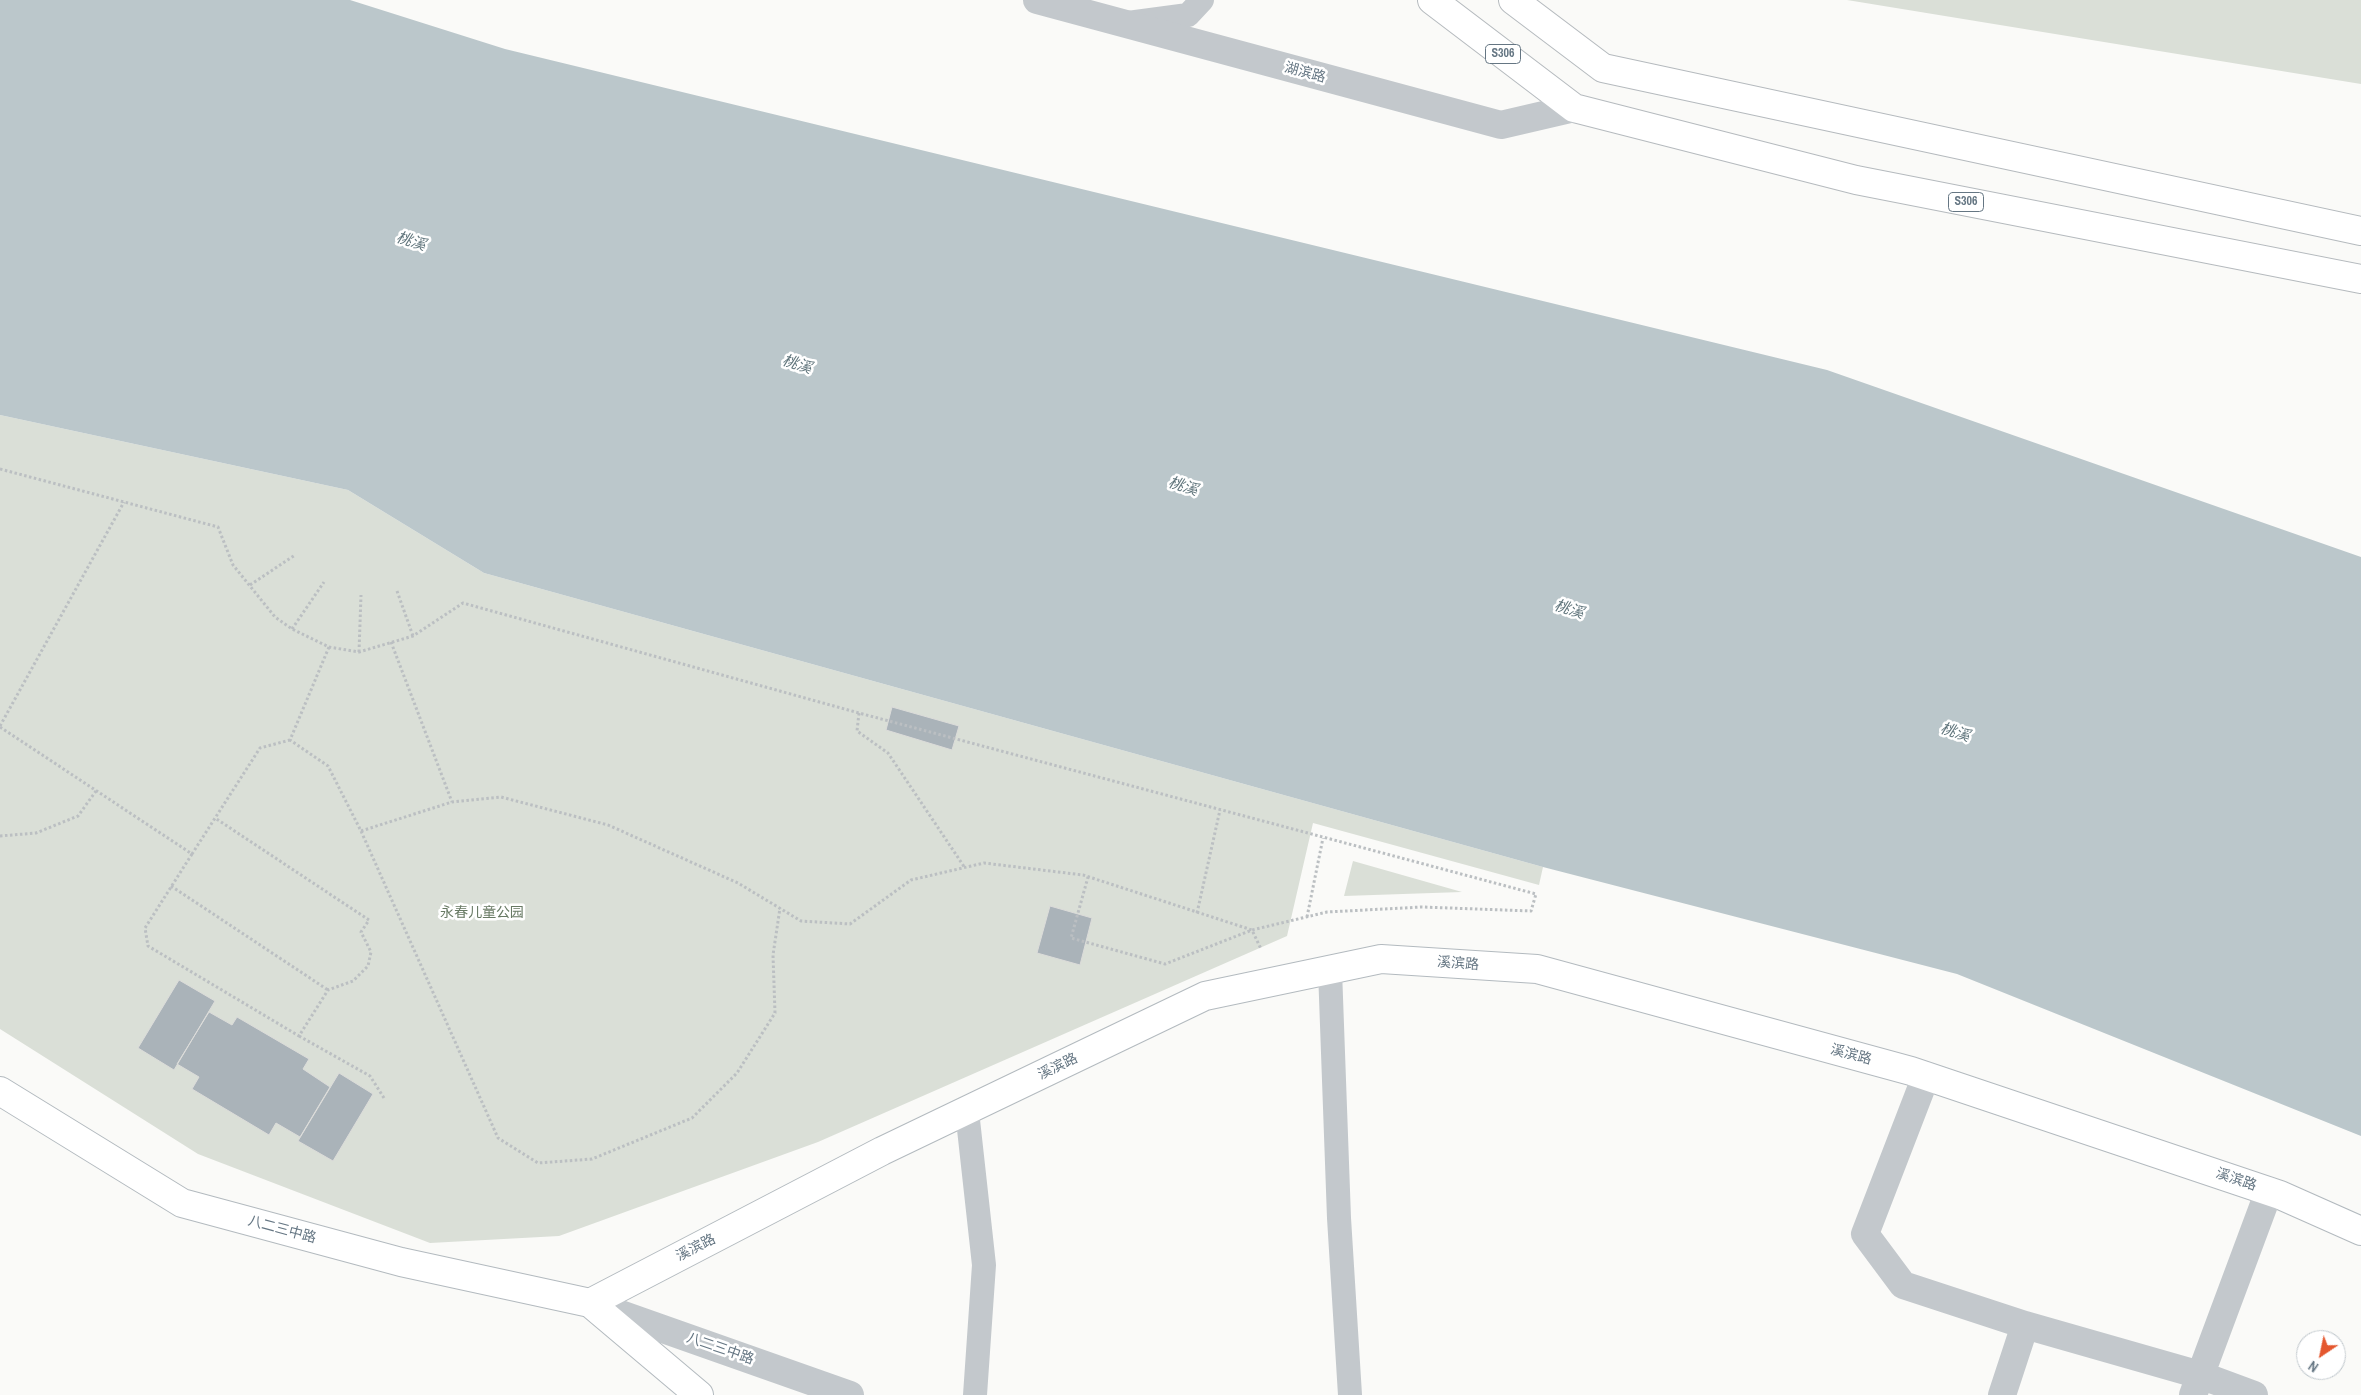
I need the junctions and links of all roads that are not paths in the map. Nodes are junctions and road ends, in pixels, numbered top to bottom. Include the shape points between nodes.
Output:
1 (1037, 0) edge
2 (1202, 0) edge
3 (1432, 0) edge
4 (1513, 0) edge
5 (1123, 24) junction
6 (1574, 108) junction
7 (2361, 231) edge
8 (2361, 279) edge
9 (1330, 970) junction
10 (1926, 1076) junction
11 (0, 1091) edge
12 (967, 1111) junction
13 (2269, 1191) junction
14 (2361, 1231) edge
15 (590, 1303) junction
16 (2025, 1325) junction
17 (2197, 1385) edge
18 (699, 1395) edge
19 (850, 1395) edge
20 (975, 1395) edge
21 (1350, 1395) edge
22 (2002, 1395) edge
23 (2254, 1395) edge

1 - 5 street, 湖滨路
2 - 5 lane via 1188,15
3 - 6 main road, S306
4 - 7 main road via 1603,68
5 - 6 street, 湖滨路 via 1501,126
6 - 8 main road, S306 via 1856,180
9 - 10 main road, 溪滨路 via 1381,959 1537,969
9 - 12 main road, 溪滨路 via 1205,996
9 - 21 lane via 1339,1218
10 - 13 main road, 溪滨路
10 - 16 street via 1865,1234 1903,1285
11 - 15 main road, 八二三中路 via 182,1203 401,1262
12 - 15 main road, 溪滨路 via 882,1151
12 - 20 lane via 984,1265
13 - 14 main road, 溪滨路
13 - 17 street
15 - 18 main road, 八二三中路
15 - 19 street, 八二三中路
16 - 17 street
16 - 22 street
17 - 23 street

